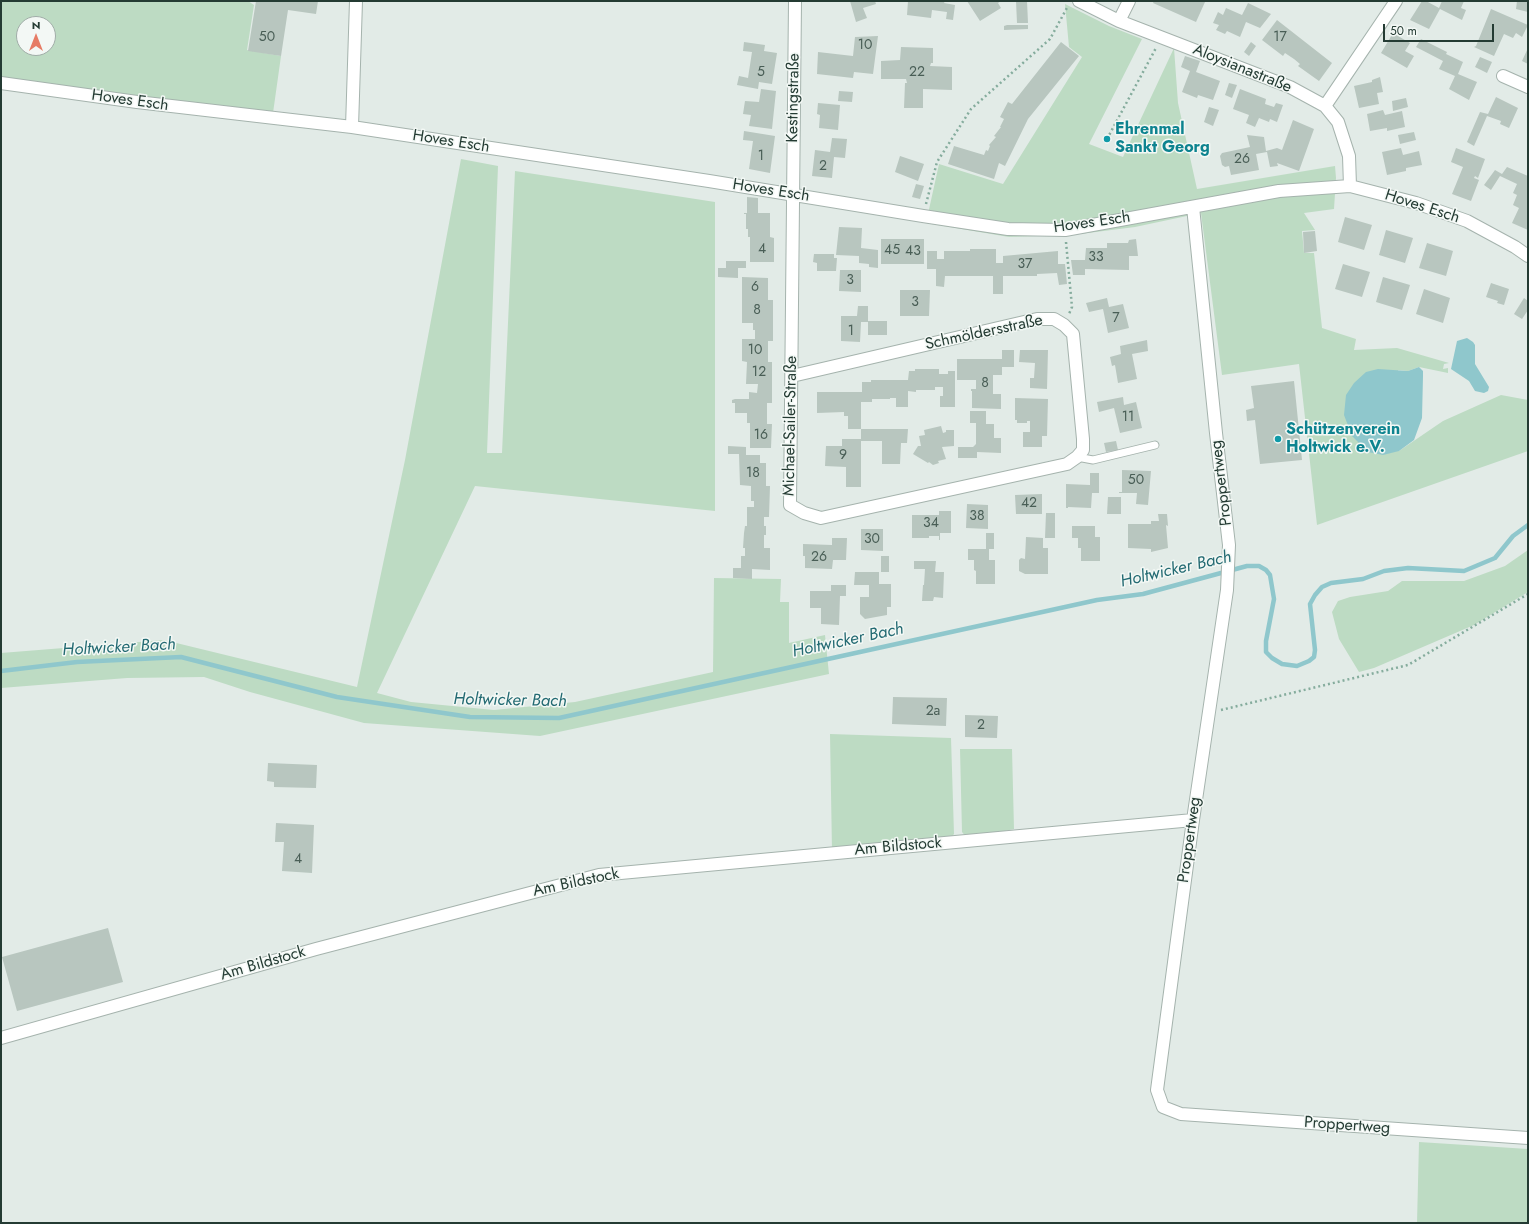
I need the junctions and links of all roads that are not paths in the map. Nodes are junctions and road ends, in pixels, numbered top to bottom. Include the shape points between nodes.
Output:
1 (356, 1) edge
2 (795, 1) edge
3 (1079, 1) edge
4 (1128, 1) edge
5 (1396, 1) edge
6 (1119, 21) junction
7 (1503, 76) dead end
8 (1, 83) edge
9 (1528, 86) edge
10 (1325, 106) junction
11 (352, 127) junction
12 (1350, 186) junction
13 (793, 194) junction
14 (1193, 207) junction
15 (1528, 256) edge
16 (792, 376) junction
17 (1155, 445) dead end
18 (1077, 457) junction
19 (1193, 820) junction
20 (1, 1038) edge
21 (1528, 1138) edge

1 - 11 street
2 - 13 street, Kestingstraße
3 - 6 street, Aloysianastraße
4 - 6 street
5 - 10 street
6 - 10 street, Aloysianastraße via 1290,87
7 - 9 street
8 - 11 street, Hoves Esch
10 - 12 street, Aloysianastraße via 1338,122 1349,156
11 - 13 street, Hoves Esch
12 - 14 street, Hoves Esch via 1279,191
12 - 15 street, Hoves Esch via 1416,203 1468,221
13 - 14 street, Hoves Esch via 1008,228 1065,230
13 - 16 street, Michael-Sailer-Straße
14 - 19 street, Proppertweg via 1229,545 1227,590
16 - 18 street, Schmöldersstraße via 1037,319 1054,319 1064,324 1073,334 1083,432 1083,450
16 - 18 street, Michael-Sailer-Straße via 790,505 804,514 821,518 1067,464
17 - 18 lane via 1093,460
19 - 20 street, Am Bildstock via 599,875 316,949
19 - 21 street, Proppertweg via 1157,1090 1163,1108 1181,1114

